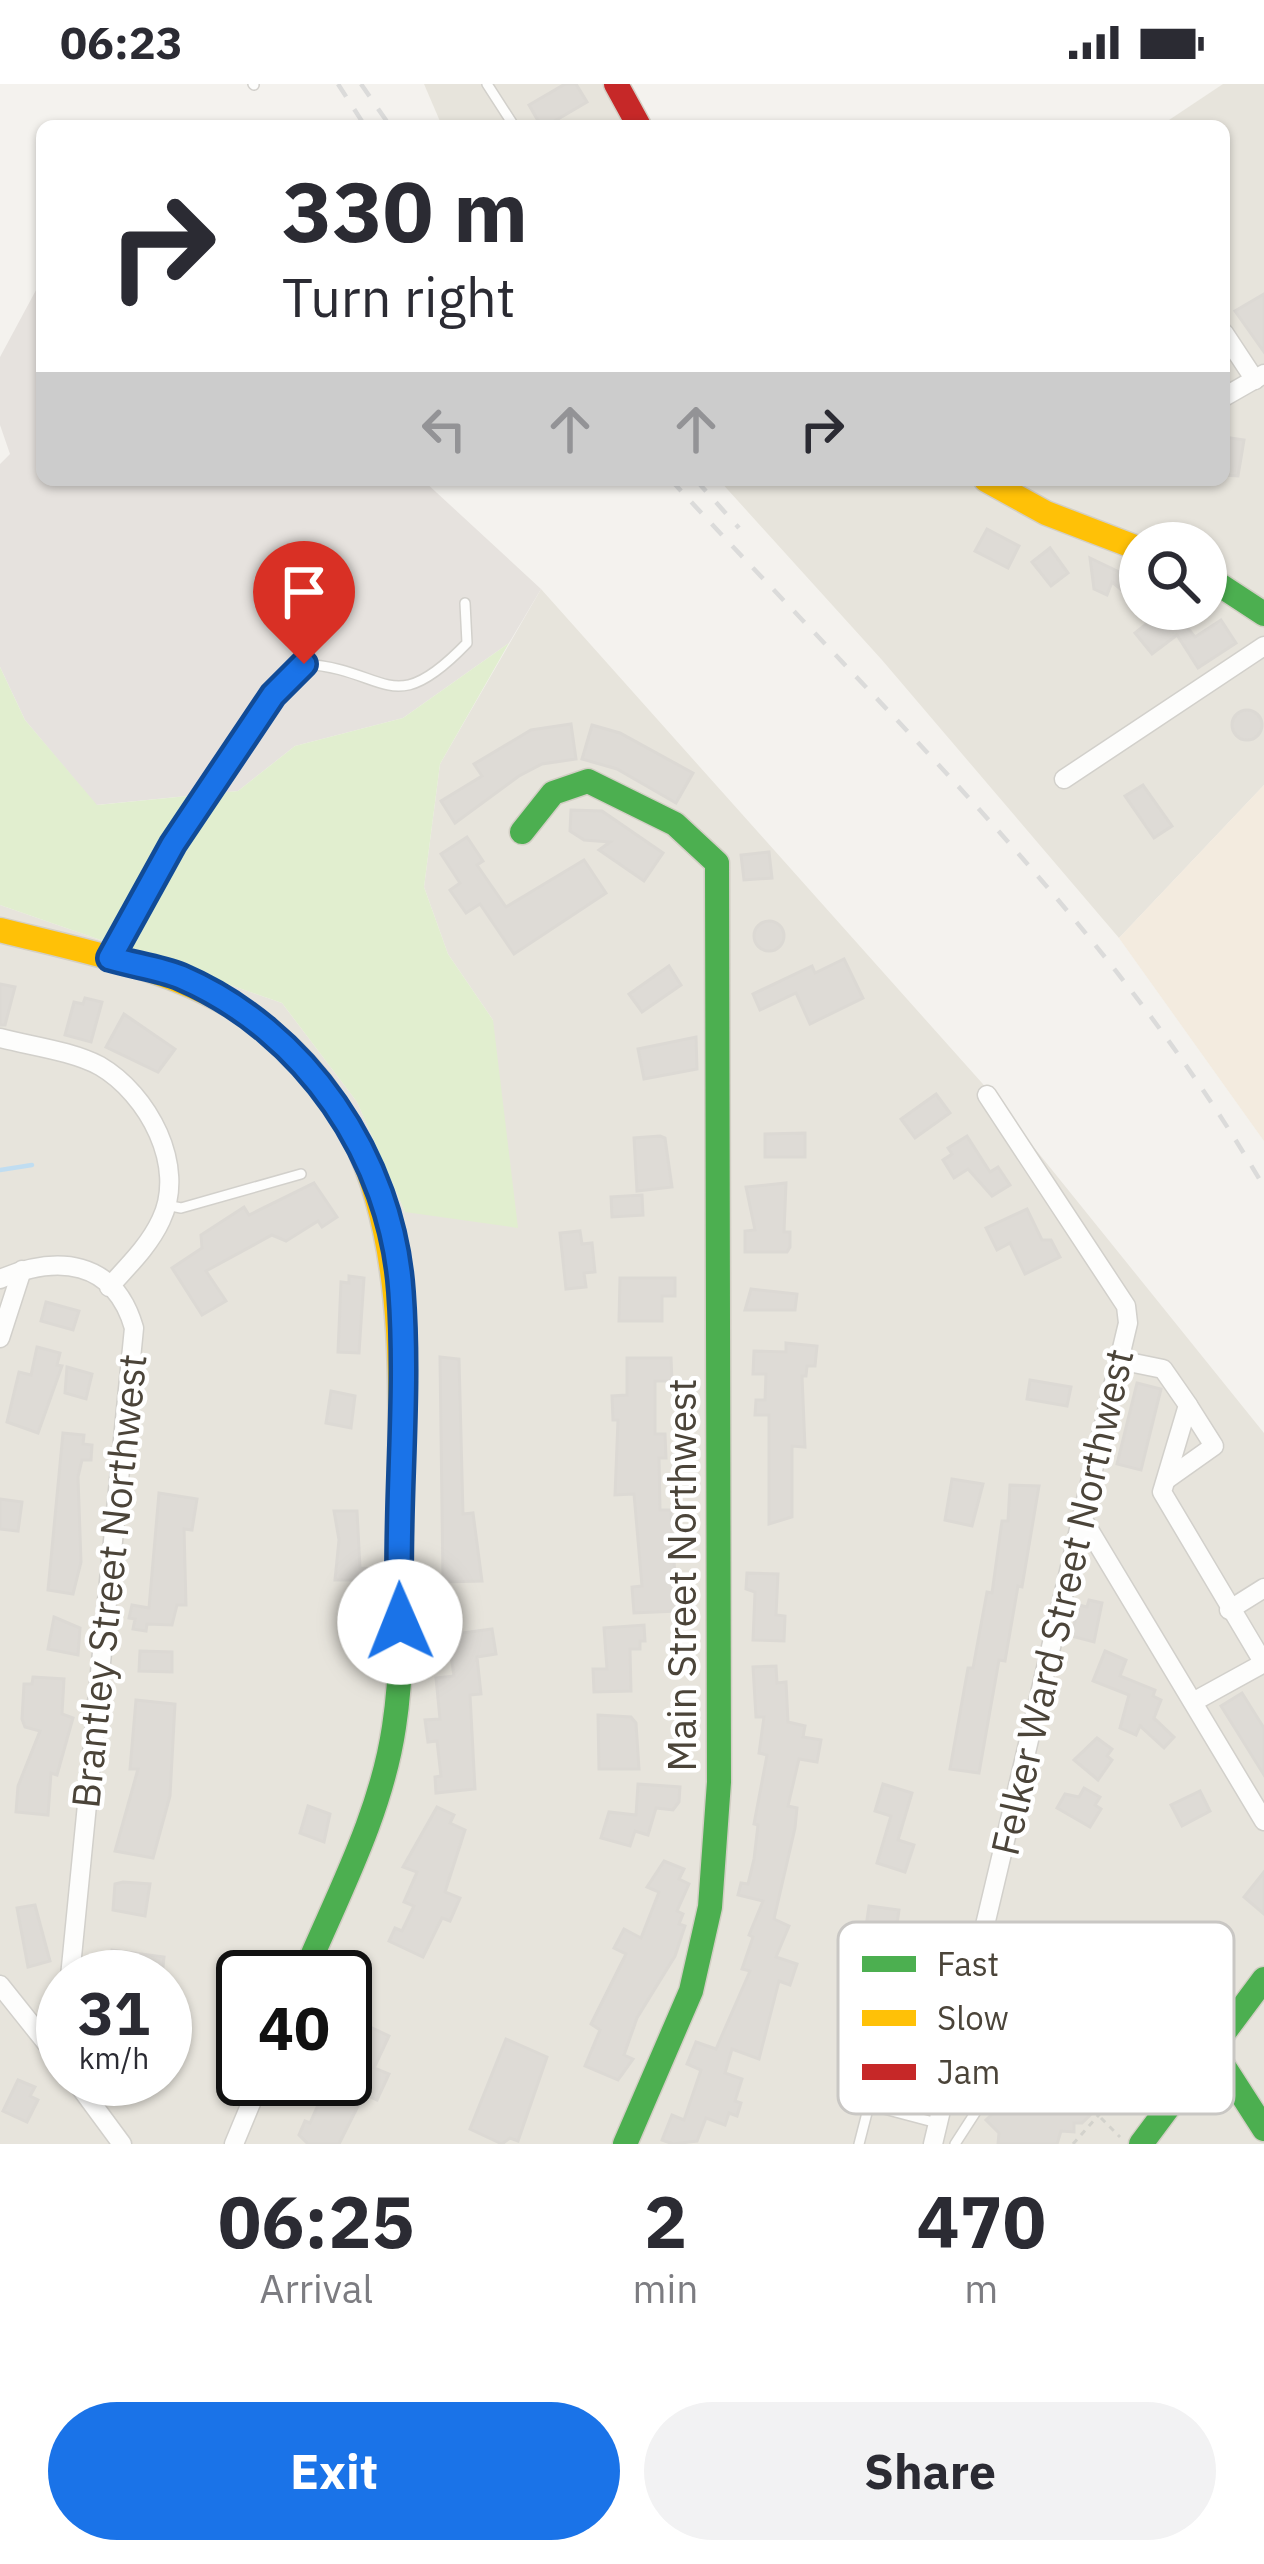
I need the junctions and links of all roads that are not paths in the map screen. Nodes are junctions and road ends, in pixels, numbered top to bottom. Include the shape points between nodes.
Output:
1 (487, 84) edge
2 (616, 84) edge
3 (512, 93) dead end
4 (498, 101) junction
5 (510, 120) edge
6 (636, 120) edge
7 (1230, 341) edge
8 (1259, 377) edge
9 (1230, 394) edge
10 (997, 486) edge
11 (1119, 541) edge
12 (1227, 590) edge
13 (465, 603) dead end
14 (1264, 614) edge
15 (1264, 646) edge
16 (1064, 779) dead end
17 (522, 832) dead end
18 (0, 929) edge
19 (110, 958) junction
20 (0, 1038) edge
21 (987, 1095) dead end
22 (301, 1174) dead end
23 (166, 1204) junction
24 (22, 1270) junction
25 (0, 1279) edge
26 (109, 1287) junction
27 (0, 1338) edge
28 (1119, 1360) junction
29 (1188, 1405) junction
30 (1166, 1480) junction
31 (1082, 1517) junction
32 (1264, 1588) edge
33 (1229, 1610) junction
34 (1264, 1663) edge
35 (1193, 1702) junction
36 (1264, 1821) edge
37 (985, 1922) edge
38 (73, 1950) edge
39 (314, 1950) edge
40 (1264, 1978) edge
41 (0, 1985) edge
42 (1234, 2019) edge
43 (36, 2029) edge
44 (1234, 2088) edge
45 (94, 2106) edge
46 (250, 2106) edge
47 (867, 2114) edge
48 (903, 2114) edge
49 (939, 2114) edge
50 (974, 2114) edge
51 (1164, 2114) edge
52 (937, 2123) junction
53 (1264, 2129) edge
54 (122, 2144) edge
55 (234, 2144) edge
56 (626, 2144) edge
57 (859, 2144) edge
58 (933, 2144) edge
59 (955, 2144) edge
60 (1141, 2144) edge

1 - 4 lane
2 - 6 street
3 - 4 lane
4 - 5 lane
7 - 8 street
8 - 9 street
10 - 11 street
12 - 14 street
13 - 19 lane via 467,644 413,688 304,664 273,695 173,844
15 - 16 street
17 - 56 street, Main Street Northwest via 553,794 588,781 701,841 717,862 719,1782 710,1907 692,1991
18 - 19 street
19 - 39 street via 180,977 243,1012 303,1064 348,1121 393,1238 401,1292 394,1732 378,1796
20 - 23 street via 98,1065 128,1089 158,1132
21 - 28 street, Felker Ward Street Northwest via 1126,1306
22 - 23 lane via 181,1208
23 - 26 street via 143,1249
24 - 25 street
24 - 26 street via 74,1265
24 - 27 street
26 - 38 street, Brantley Street Northwest via 134,1328 133,1369
28 - 29 street via 1163,1370
28 - 31 street, Felker Ward Street Northwest
29 - 30 street
29 - 30 street via 1214,1446
30 - 33 street via 1167,1509
31 - 35 street
31 - 37 street, Felker Ward Street Northwest
32 - 33 street
33 - 34 street
34 - 35 street
35 - 36 street
40 - 42 street
41 - 43 street
44 - 53 street
45 - 54 street
46 - 55 street
47 - 57 lane
48 - 52 lane
49 - 52 street, Felker Ward Street Northwest
50 - 59 lane
51 - 60 street
52 - 58 street, Felker Ward Street Northwest

